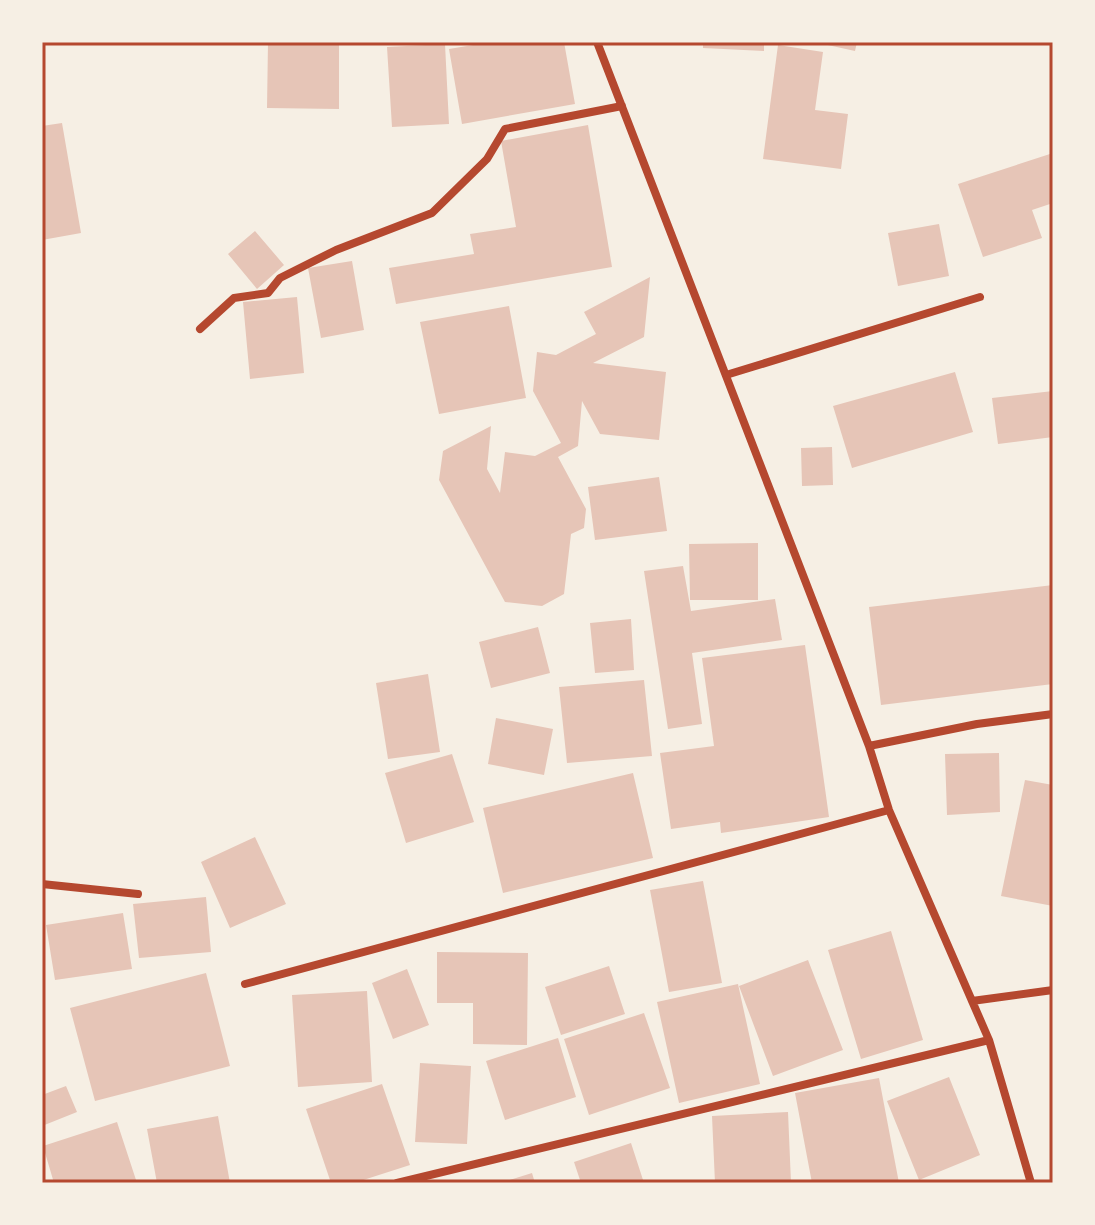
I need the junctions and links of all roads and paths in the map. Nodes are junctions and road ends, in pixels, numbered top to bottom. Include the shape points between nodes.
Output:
1 (597, 42) edge
2 (622, 106) junction
3 (980, 297) dead end
4 (200, 329) dead end
5 (726, 375) junction
6 (1053, 714) edge
7 (869, 746) junction
8 (889, 810) junction
9 (42, 884) edge
10 (138, 894) dead end
11 (245, 984) dead end
12 (1053, 990) edge
13 (972, 1001) junction
14 (989, 1040) junction
15 (397, 1183) edge
16 (1031, 1183) edge

1 - 2 street
2 - 4 street via 505,129 487,159 432,213 336,250 280,278 268,293 234,298
2 - 5 street
3 - 5 street
5 - 7 street
6 - 7 street
7 - 8 street
8 - 11 street
8 - 13 street
9 - 10 street
12 - 13 street
13 - 14 street
14 - 15 street
14 - 16 street

